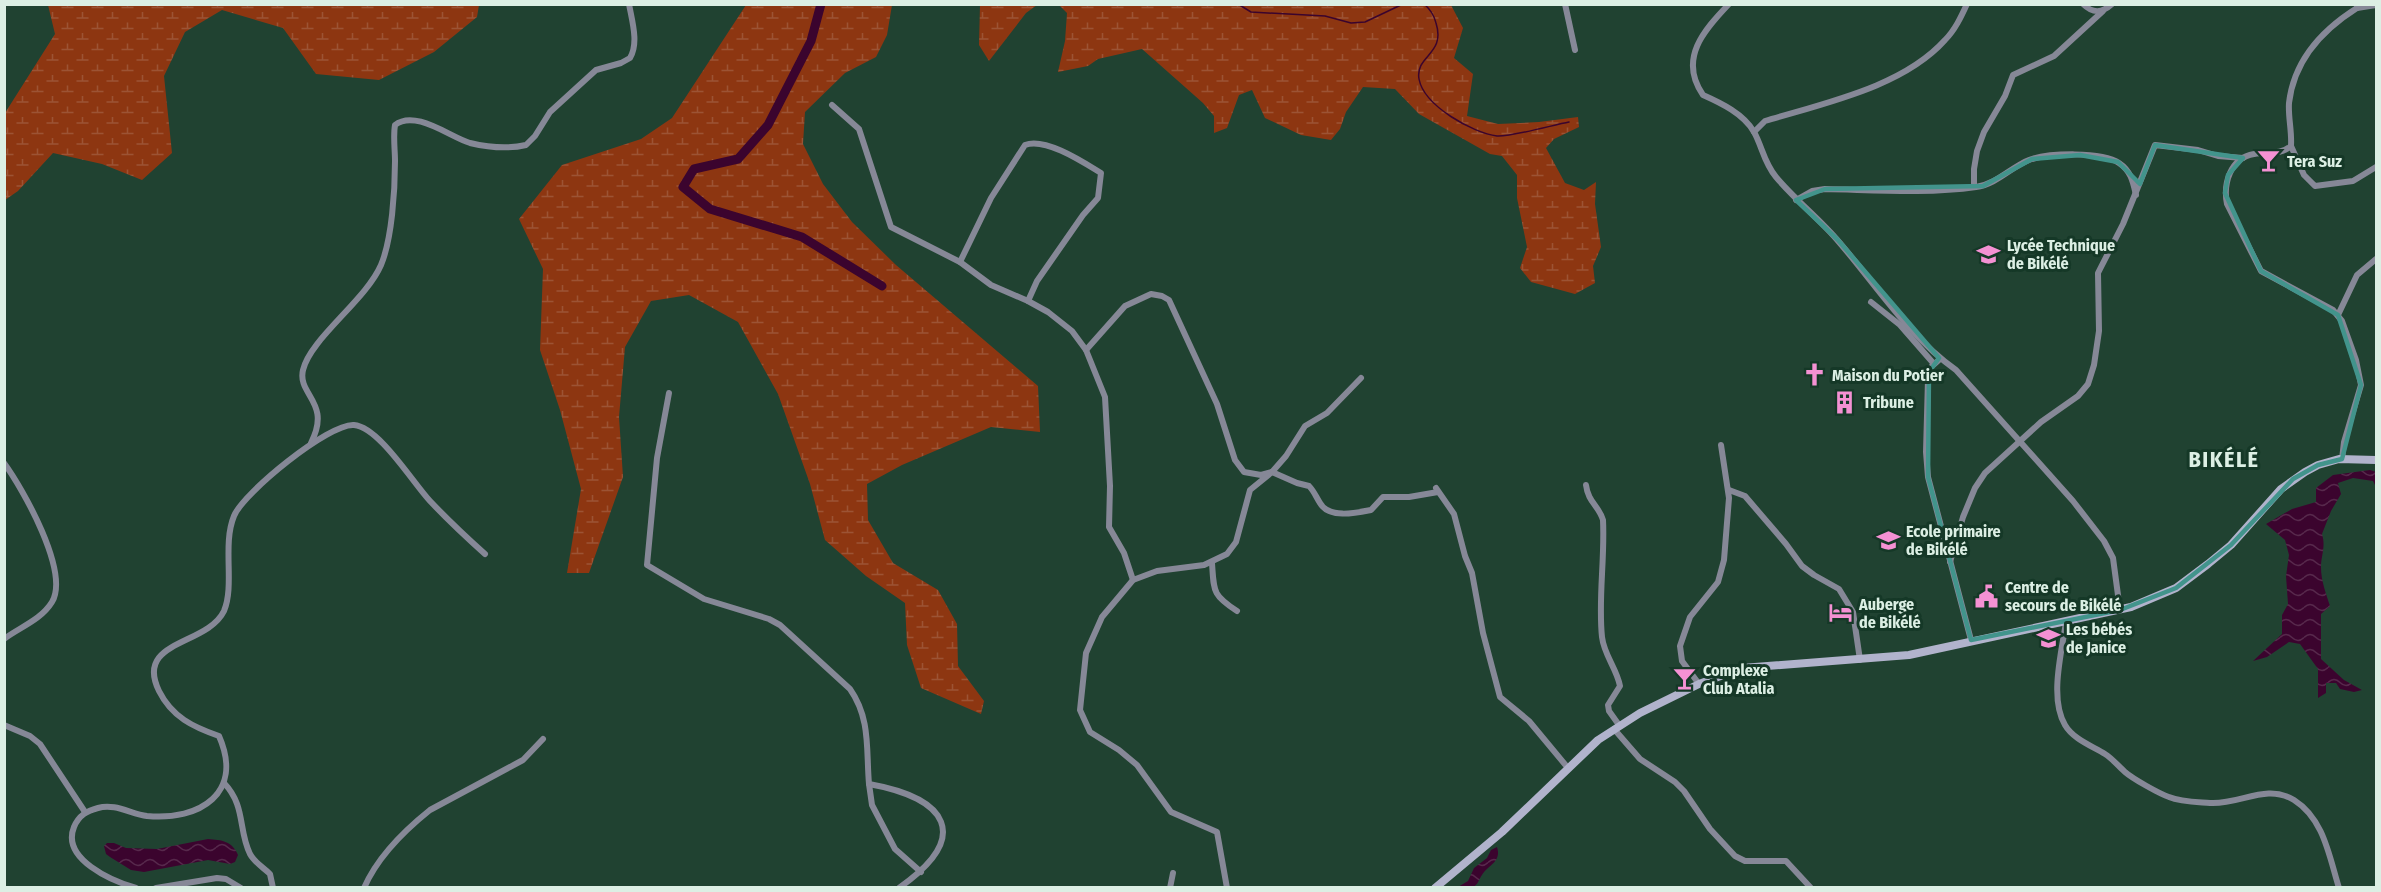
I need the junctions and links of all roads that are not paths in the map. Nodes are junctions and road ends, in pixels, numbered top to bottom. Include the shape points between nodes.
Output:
1 (629, 4) edge
2 (1565, 4) edge
3 (1729, 4) edge
4 (1967, 4) edge
5 (2083, 4) edge
6 (2112, 4) edge
7 (2376, 5) edge
8 (2358, 6) edge
9 (2103, 11) junction
10 (1575, 50) dead end
11 (832, 105) dead end
12 (1754, 132) junction
13 (2291, 146) junction
14 (2242, 158) junction
15 (2376, 167) edge
16 (1974, 187) junction
17 (2136, 195) junction
18 (1796, 200) junction
19 (2376, 260) edge
20 (960, 262) junction
21 (1028, 301) junction
22 (1871, 302) dead end
23 (2338, 315) junction
24 (1086, 350) junction
25 (1940, 359) junction
26 (1934, 364) junction
27 (1361, 378) dead end
28 (669, 393) dead end
29 (2020, 441) junction
30 (311, 444) junction
31 (1721, 445) dead end
32 (2342, 459) junction
33 (2376, 459) edge
34 (4, 463) edge
35 (1272, 472) junction
36 (1586, 485) dead end
37 (1729, 490) junction
38 (485, 555) dead end
39 (1950, 562) junction
40 (1212, 563) junction
41 (1133, 580) junction
42 (2120, 610) junction
43 (1237, 611) dead end
44 (2066, 622) junction
45 (4, 639) edge
46 (1971, 640) junction
47 (1860, 660) junction
48 (1699, 684) junction
49 (4, 725) edge
50 (1617, 727) junction
51 (543, 739) dead end
52 (1568, 768) junction
53 (224, 783) junction
54 (869, 784) junction
55 (85, 812) junction
56 (921, 872) junction
57 (1173, 873) dead end
58 (136, 888) edge
59 (156, 888) edge
60 (241, 888) edge
61 (273, 888) edge
62 (364, 888) edge
63 (899, 888) edge
64 (1170, 888) edge
65 (1227, 888) edge
66 (1435, 888) edge
67 (1811, 888) edge
68 (2339, 888) edge

1 - 30 street via 634,39 630,58 596,70 550,112 526,145 471,143 410,120 395,125 393,209 382,264 312,353 302,372 318,411
2 - 10 street
3 - 12 street via 1700,40 1692,72 1703,95 1741,116
4 - 12 street via 1946,40 1911,67 1870,87 1765,121
5 - 9 street via 2095,12
6 - 9 street
7 - 8 street
8 - 13 street via 2326,30 2299,68 2289,106
9 - 16 street via 2054,56 2013,75 1977,151
11 - 20 street via 859,129 891,226
12 - 18 street via 1768,166
13 - 14 street via 2278,153
13 - 15 street via 2304,175 2315,186 2353,181
14 - 17 street via 2155,145
14 - 23 street via 2228,175 2225,193 2261,272
16 - 17 street via 1998,179 2032,159 2080,155 2118,162 2129,172
16 - 18 street via 1825,189
17 - 29 street via 2098,273 2099,331 2088,384
18 - 25 street via 1838,240 1875,288
19 - 23 street via 2357,275
20 - 21 street via 991,285
20 - 21 street via 991,198 1025,145 1049,146 1101,173 1098,198 1037,281
21 - 24 street via 1057,318
22 - 26 street via 1900,325
23 - 32 street via 2356,360 2361,385
24 - 35 street via 1125,306 1151,294 1162,296 1186,333 1240,470 1261,476
24 - 41 street via 1105,397 1109,527
25 - 26 street
25 - 29 street via 1956,370
26 - 39 street via 1928,379 1926,468
27 - 35 street via 1327,413 1305,426
28 - 54 street via 657,458 646,565 704,599 780,625 834,673 850,689 862,712 867,731
29 - 39 street via 1985,472 1975,488
29 - 42 street via 2104,541 2113,558
30 - 38 street via 353,424 376,437 429,500
30 - 53 street via 251,492 237,510 229,539 227,598 220,617 196,637 168,648 154,666 156,685 181,720 219,736 225,751
31 - 37 street
32 - 33 street
32 - 42 street via 2318,465 2293,479 2231,545 2176,588
34 - 45 street via 41,527 56,583 50,605
35 - 40 street via 1250,490 1236,542 1227,554
35 - 52 street via 1309,486 1320,505 1343,515 1371,510 1383,497 1409,497 1437,490 1454,514 1472,573 1500,697 1540,732
36 - 50 street via 1588,497 1603,516 1602,638 1620,686 1608,705
37 - 47 street via 1745,496 1802,566 1839,589 1853,612
37 - 48 street via 1727,533 1718,582 1689,617 1680,646 1682,661
39 - 46 street
40 - 41 street
40 - 43 street via 1215,593
41 - 65 street via 1102,617 1086,653 1082,720 1090,732 1137,765 1171,812 1217,832
42 - 44 street
44 - 46 street
44 - 68 street via 2057,685 2064,725 2073,735 2109,756 2127,774 2169,797 2211,803 2267,792 2295,801 2311,813 2321,829
46 - 47 street via 1909,655
47 - 48 street via 1742,668
48 - 50 street
49 - 55 street via 40,744
50 - 52 street
50 - 67 street via 1640,759 1684,791 1710,829 1735,855 1745,861 1786,861
51 - 62 street via 523,760 420,818 375,866
52 - 66 street via 1502,832
53 - 55 street via 215,800 192,812 146,816 101,807
53 - 61 street via 238,803 250,855 270,874
54 - 56 street via 872,804 895,849
54 - 56 street via 893,788 937,813 944,832
55 - 58 street via 75,824 73,847 87,864
56 - 63 street
57 - 64 street
59 - 60 street via 217,878

